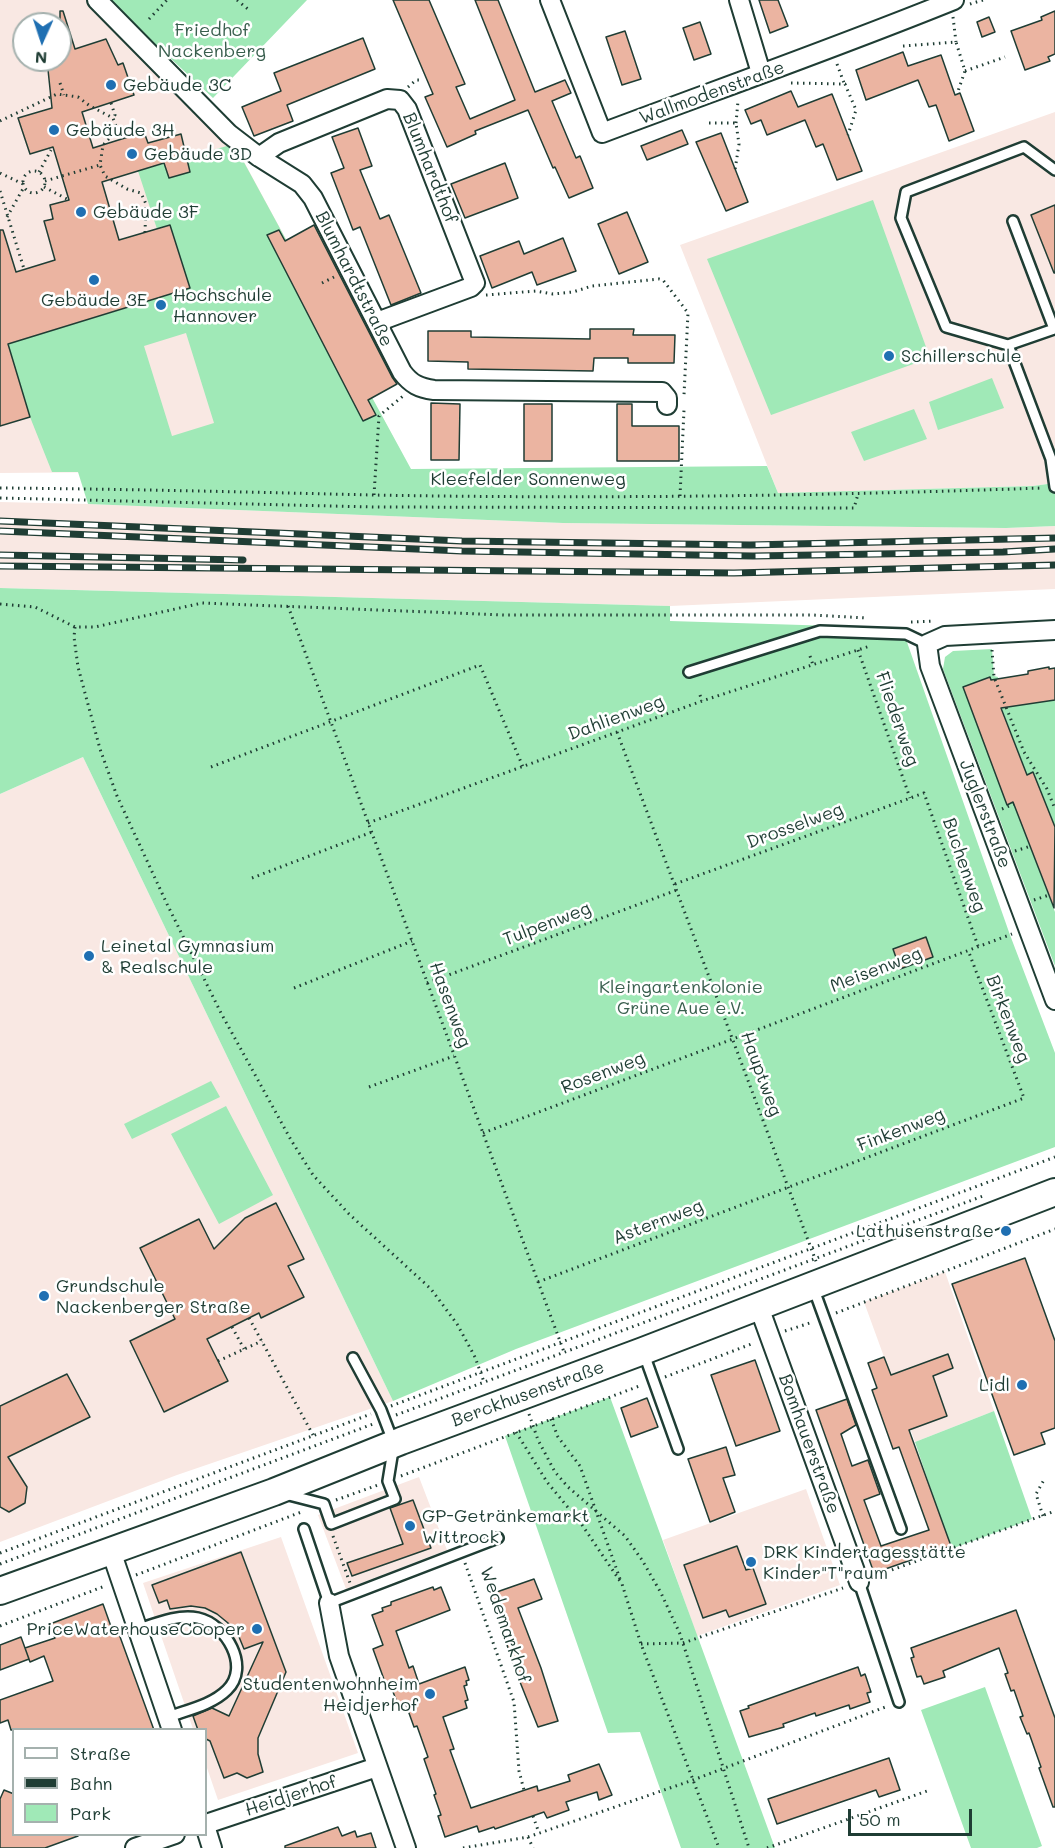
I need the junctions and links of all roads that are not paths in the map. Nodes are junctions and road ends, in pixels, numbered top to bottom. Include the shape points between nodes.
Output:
1 (97, 0) edge
2 (550, 0) edge
3 (739, 0) edge
4 (953, 4) edge
5 (912, 8) edge
6 (760, 73) junction
7 (259, 157) junction
8 (1055, 170) edge
9 (1013, 221) dead end
10 (376, 322) junction
11 (1008, 345) junction
12 (667, 405) dead end
13 (1053, 458) edge
14 (1055, 488) edge
15 (1055, 630) edge
16 (927, 644) junction
17 (689, 672) dead end
18 (1055, 1000) edge
19 (1055, 1192) edge
20 (813, 1287) junction
21 (759, 1307) junction
22 (643, 1352) junction
23 (353, 1358) dead end
24 (394, 1444) junction
25 (678, 1449) dead end
26 (274, 1492) junction
27 (304, 1529) dead end
28 (901, 1529) dead end
29 (498, 1538) dead end
30 (111, 1551) junction
31 (859, 1582) joint
32 (0, 1592) edge
33 (329, 1603) junction
34 (139, 1629) junction
35 (899, 1702) road end
36 (170, 1723) edge
37 (377, 1767) junction
38 (207, 1827) edge
39 (207, 1830) edge
40 (169, 1836) edge
41 (135, 1848) edge
42 (212, 1848) edge
43 (405, 1848) edge

1 - 7 street, Blumhardtstraße via 229,134
2 - 6 street, Wallmodenstraße via 602,133
3 - 6 street
4 - 5 street, Wallmodenstraße
5 - 6 street, Wallmodenstraße via 831,48
7 - 10 street, Blumhardtstraße via 302,184 313,198
7 - 10 street, Blumhardthof via 279,142 387,99 400,100 407,109 475,283
8 - 11 lane via 1024,147 906,192 901,218 946,327
9 - 11 lane via 1054,329
10 - 12 street, Blumhardtstraße via 402,372 416,386 434,390 662,392
11 - 13 lane
13 - 14 lane
15 - 16 street via 945,636
16 - 17 lane via 906,634 820,631
16 - 18 street, Juglerstraße via 930,666
19 - 20 street, Berckhusenstraße
20 - 21 street, Berckhusenstraße
20 - 28 lane
21 - 22 street, Berckhusenstraße
21 - 31 street, Bomhauerstraße
22 - 24 street, Berckhusenstraße
22 - 25 lane
23 - 24 lane
24 - 26 street, Berckhusenstraße
24 - 26 lane via 388,1481 395,1499 332,1524 324,1504
26 - 30 street, Berckhusenstraße
27 - 33 lane
29 - 33 lane, Wedemarkhof
30 - 32 street, Berckhusenstraße
30 - 34 street
31 - 35 lane
33 - 37 street via 339,1656
34 - 36 street
34 - 36 lane via 168,1620 198,1618 221,1631 234,1650 237,1671 229,1689
37 - 38 street, Heidjerhof
37 - 43 street
39 - 42 street
40 - 41 street

